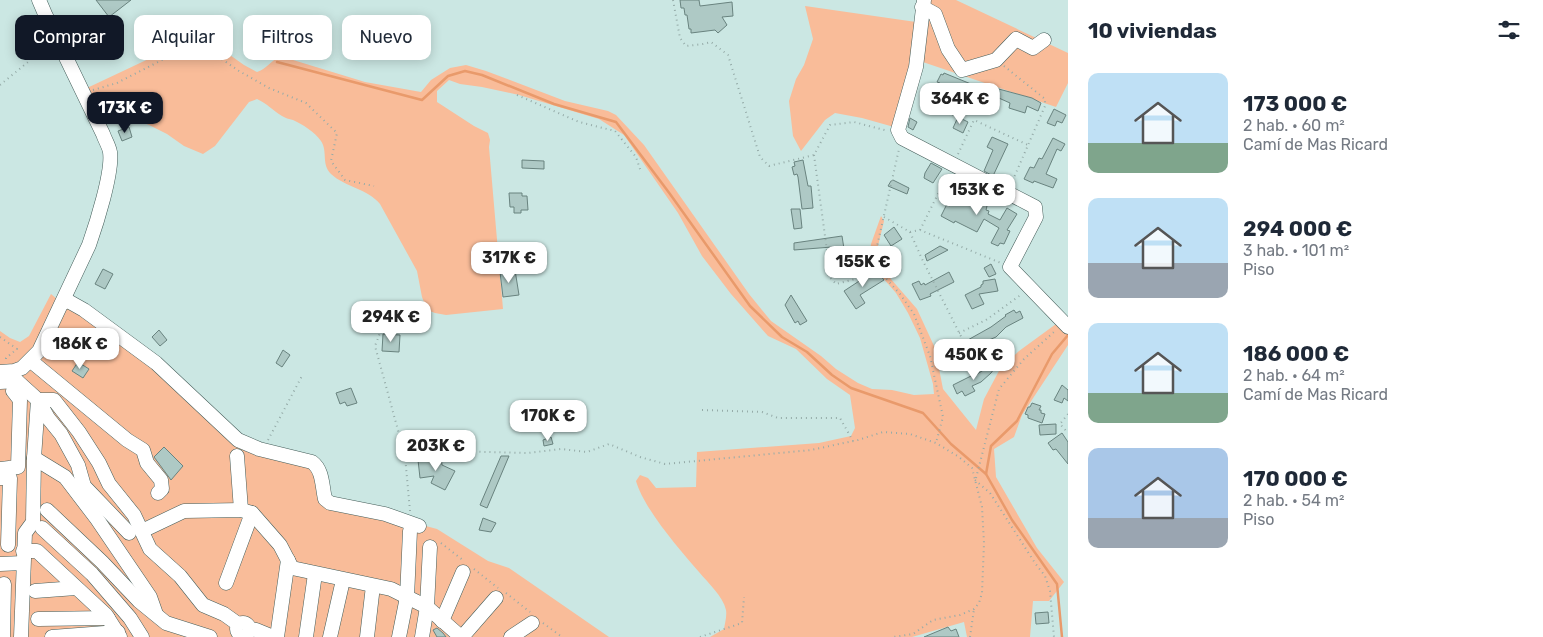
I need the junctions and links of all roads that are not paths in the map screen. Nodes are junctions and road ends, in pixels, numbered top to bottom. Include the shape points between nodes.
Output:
1 (40, 0) edge
2 (923, 4) edge
3 (1044, 40) dead end
4 (63, 303) junction
5 (1066, 325) edge
6 (31, 361) junction
7 (2, 375) edge
8 (17, 380) junction
9 (38, 400) junction
10 (237, 456) dead end
11 (34, 458) junction
12 (0, 469) edge
13 (0, 478) edge
14 (75, 480) junction
15 (158, 493) dead end
16 (47, 510) dead end
17 (247, 511) junction
18 (42, 528) dead end
19 (136, 532) junction
20 (435, 544) road end
21 (4, 545) edge
22 (23, 553) junction
23 (288, 560) junction
24 (0, 564) edge
25 (464, 572) dead end
26 (315, 574) junction
27 (343, 580) junction
28 (22, 582) junction
29 (226, 583) dead end
30 (2, 584) edge
31 (373, 586) junction
32 (76, 588) junction
33 (35, 591) dead end
34 (407, 597) junction
35 (496, 598) dead end
36 (146, 600) junction
37 (427, 607) junction
38 (127, 615) junction
39 (534, 618) road end
40 (38, 619) dead end
41 (442, 621) junction
42 (115, 628) edge
43 (3, 637) edge
44 (21, 637) edge
45 (52, 637) edge
46 (142, 637) edge
47 (210, 637) edge
48 (275, 637) edge
49 (306, 637) edge
50 (330, 637) edge
51 (366, 637) edge
52 (400, 637) edge
53 (422, 637) edge
54 (461, 637) edge
55 (511, 637) edge

1 - 4 street via 110,152 110,168 95,228
2 - 3 street via 935,14 948,49 962,70 996,60 1016,39 1033,48
2 - 5 street via 916,67 900,134 1035,207 1036,216 1010,267
4 - 6 street via 40,351
4 - 34 street via 68,301 84,310 156,363 238,440 262,450 312,462 321,475 325,499 330,503 385,514 414,527
6 - 7 street
6 - 15 street via 143,450 147,463 161,480 162,489
7 - 8 street
8 - 9 street
8 - 12 street via 13,391 20,400 18,467
9 - 11 street
9 - 14 street via 78,465
9 - 19 street via 54,400 79,432 109,484 134,515
10 - 17 street
11 - 14 street
11 - 22 street via 33,522 25,533
13 - 21 street via 10,478
14 - 19 street
14 - 36 street
16 - 36 street
17 - 19 street via 184,511
17 - 23 street via 280,545
17 - 29 street
18 - 38 street via 92,574
19 - 48 street via 180,576 203,605 241,625
20 - 37 street
21 - 22 street
22 - 24 street
22 - 28 street
22 - 32 street via 37,552
23 - 26 street via 292,568
23 - 48 street
25 - 41 street
26 - 27 street
26 - 49 street
27 - 31 street
27 - 50 street
28 - 30 street
28 - 44 street
30 - 43 street
31 - 34 street
31 - 51 street
32 - 33 street
32 - 42 street
34 - 37 street
34 - 52 street
35 - 54 street
36 - 38 street
36 - 47 street via 166,623
37 - 41 street
37 - 53 street
38 - 42 street
38 - 46 street
39 - 55 street
40 - 42 street
41 - 54 street
42 - 45 street

